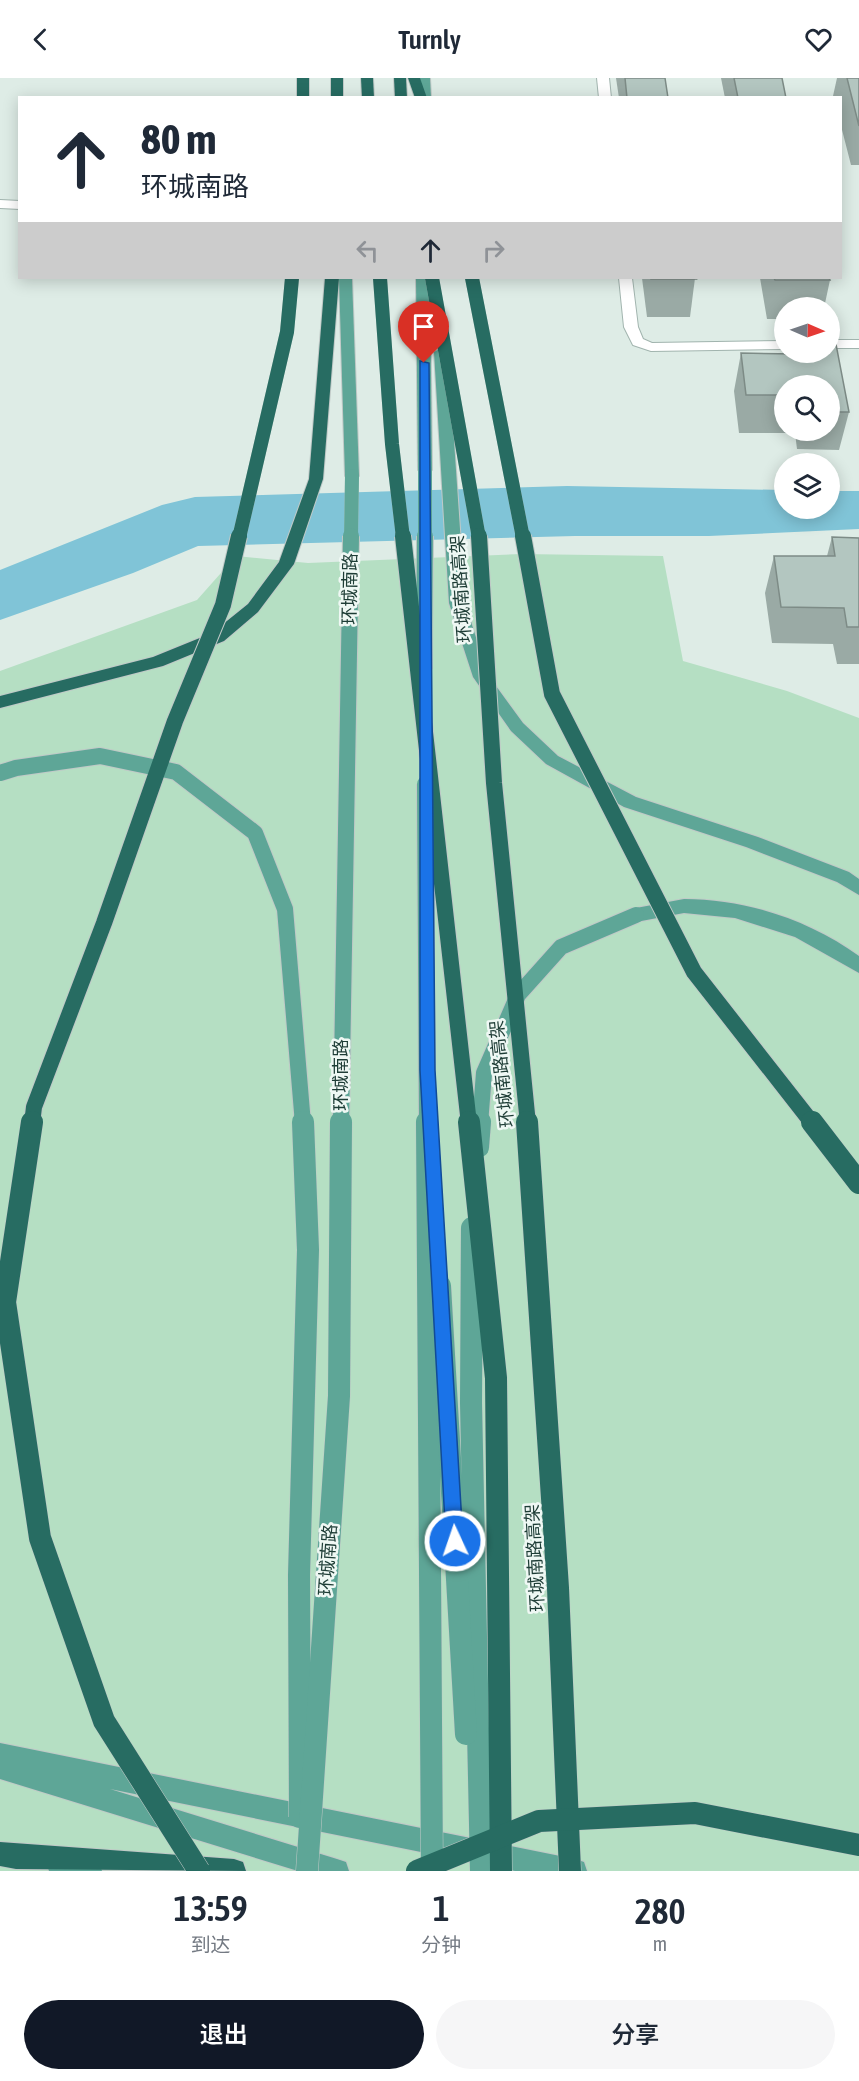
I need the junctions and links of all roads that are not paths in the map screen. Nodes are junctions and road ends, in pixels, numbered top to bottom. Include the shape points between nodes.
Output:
1 (303, 78) edge
2 (338, 78) edge
3 (367, 78) edge
4 (400, 78) edge
5 (414, 78) edge
6 (423, 78) edge
7 (603, 78) edge
8 (303, 96) edge
9 (338, 96) edge
10 (368, 96) edge
11 (401, 96) edge
12 (421, 96) edge
13 (422, 96) edge
14 (605, 96) edge
15 (0, 204) edge
16 (18, 205) edge
17 (292, 279) edge
18 (332, 279) edge
19 (345, 279) edge
20 (380, 279) edge
21 (423, 279) edge
22 (432, 279) edge
23 (437, 279) edge
24 (472, 279) edge
25 (625, 279) edge
26 (840, 344) edge
27 (859, 344) edge
28 (774, 345) edge
29 (0, 702) edge
30 (0, 773) edge
31 (859, 888) edge
32 (859, 966) edge
33 (428, 1070) junction
34 (859, 1184) edge
35 (0, 1755) edge
36 (0, 1767) edge
37 (859, 1845) edge
38 (8, 1856) edge
39 (90, 1871) edge
40 (199, 1871) edge
41 (234, 1871) edge
42 (300, 1871) edge
43 (307, 1871) edge
44 (337, 1871) edge
45 (417, 1871) edge
46 (432, 1871) edge
47 (474, 1871) edge
48 (481, 1871) edge
49 (501, 1871) edge
50 (570, 1871) edge
51 (575, 1871) edge

1 - 8 highway
2 - 9 highway
3 - 10 highway
4 - 11 highway
5 - 12 highway
6 - 13 main road
7 - 14 street
15 - 16 street
17 - 40 highway, bridge via 287,332 222,605 175,721 34,1107 5,1302 40,1538 104,1721
18 - 29 highway via 316,479 286,564 253,608 218,637 158,662
19 - 43 main road, 环城南路, bridge via 352,476 342,969 339,1396
20 - 49 highway, 环城南路高架, bridge via 392,444 496,1378
21 - 33 main road, bridge
22 - 50 highway, 环城南路高架, bridge via 479,533 494,783 532,1169 558,1588
23 - 31 main road, bridge via 457,603 481,677 518,727 552,760 630,802 752,842 843,877
24 - 34 highway, bridge via 552,694 694,972
25 - 28 street via 630,327 638,342 651,347
26 - 27 street
30 - 42 main road, bridge via 100,756 176,772 255,833 285,909 303,1118 308,1250 298,1575
32 - 48 main road, bridge via 835,947 759,916 690,906 636,915 561,947 518,995 484,1073 472,1219 471,1392
33 - 46 main road, bridge
33 - 47 main road, bridge
35 - 51 main road
36 - 44 main road
37 - 45 highway, bridge via 694,1813 539,1821
38 - 39 main road
38 - 41 highway

